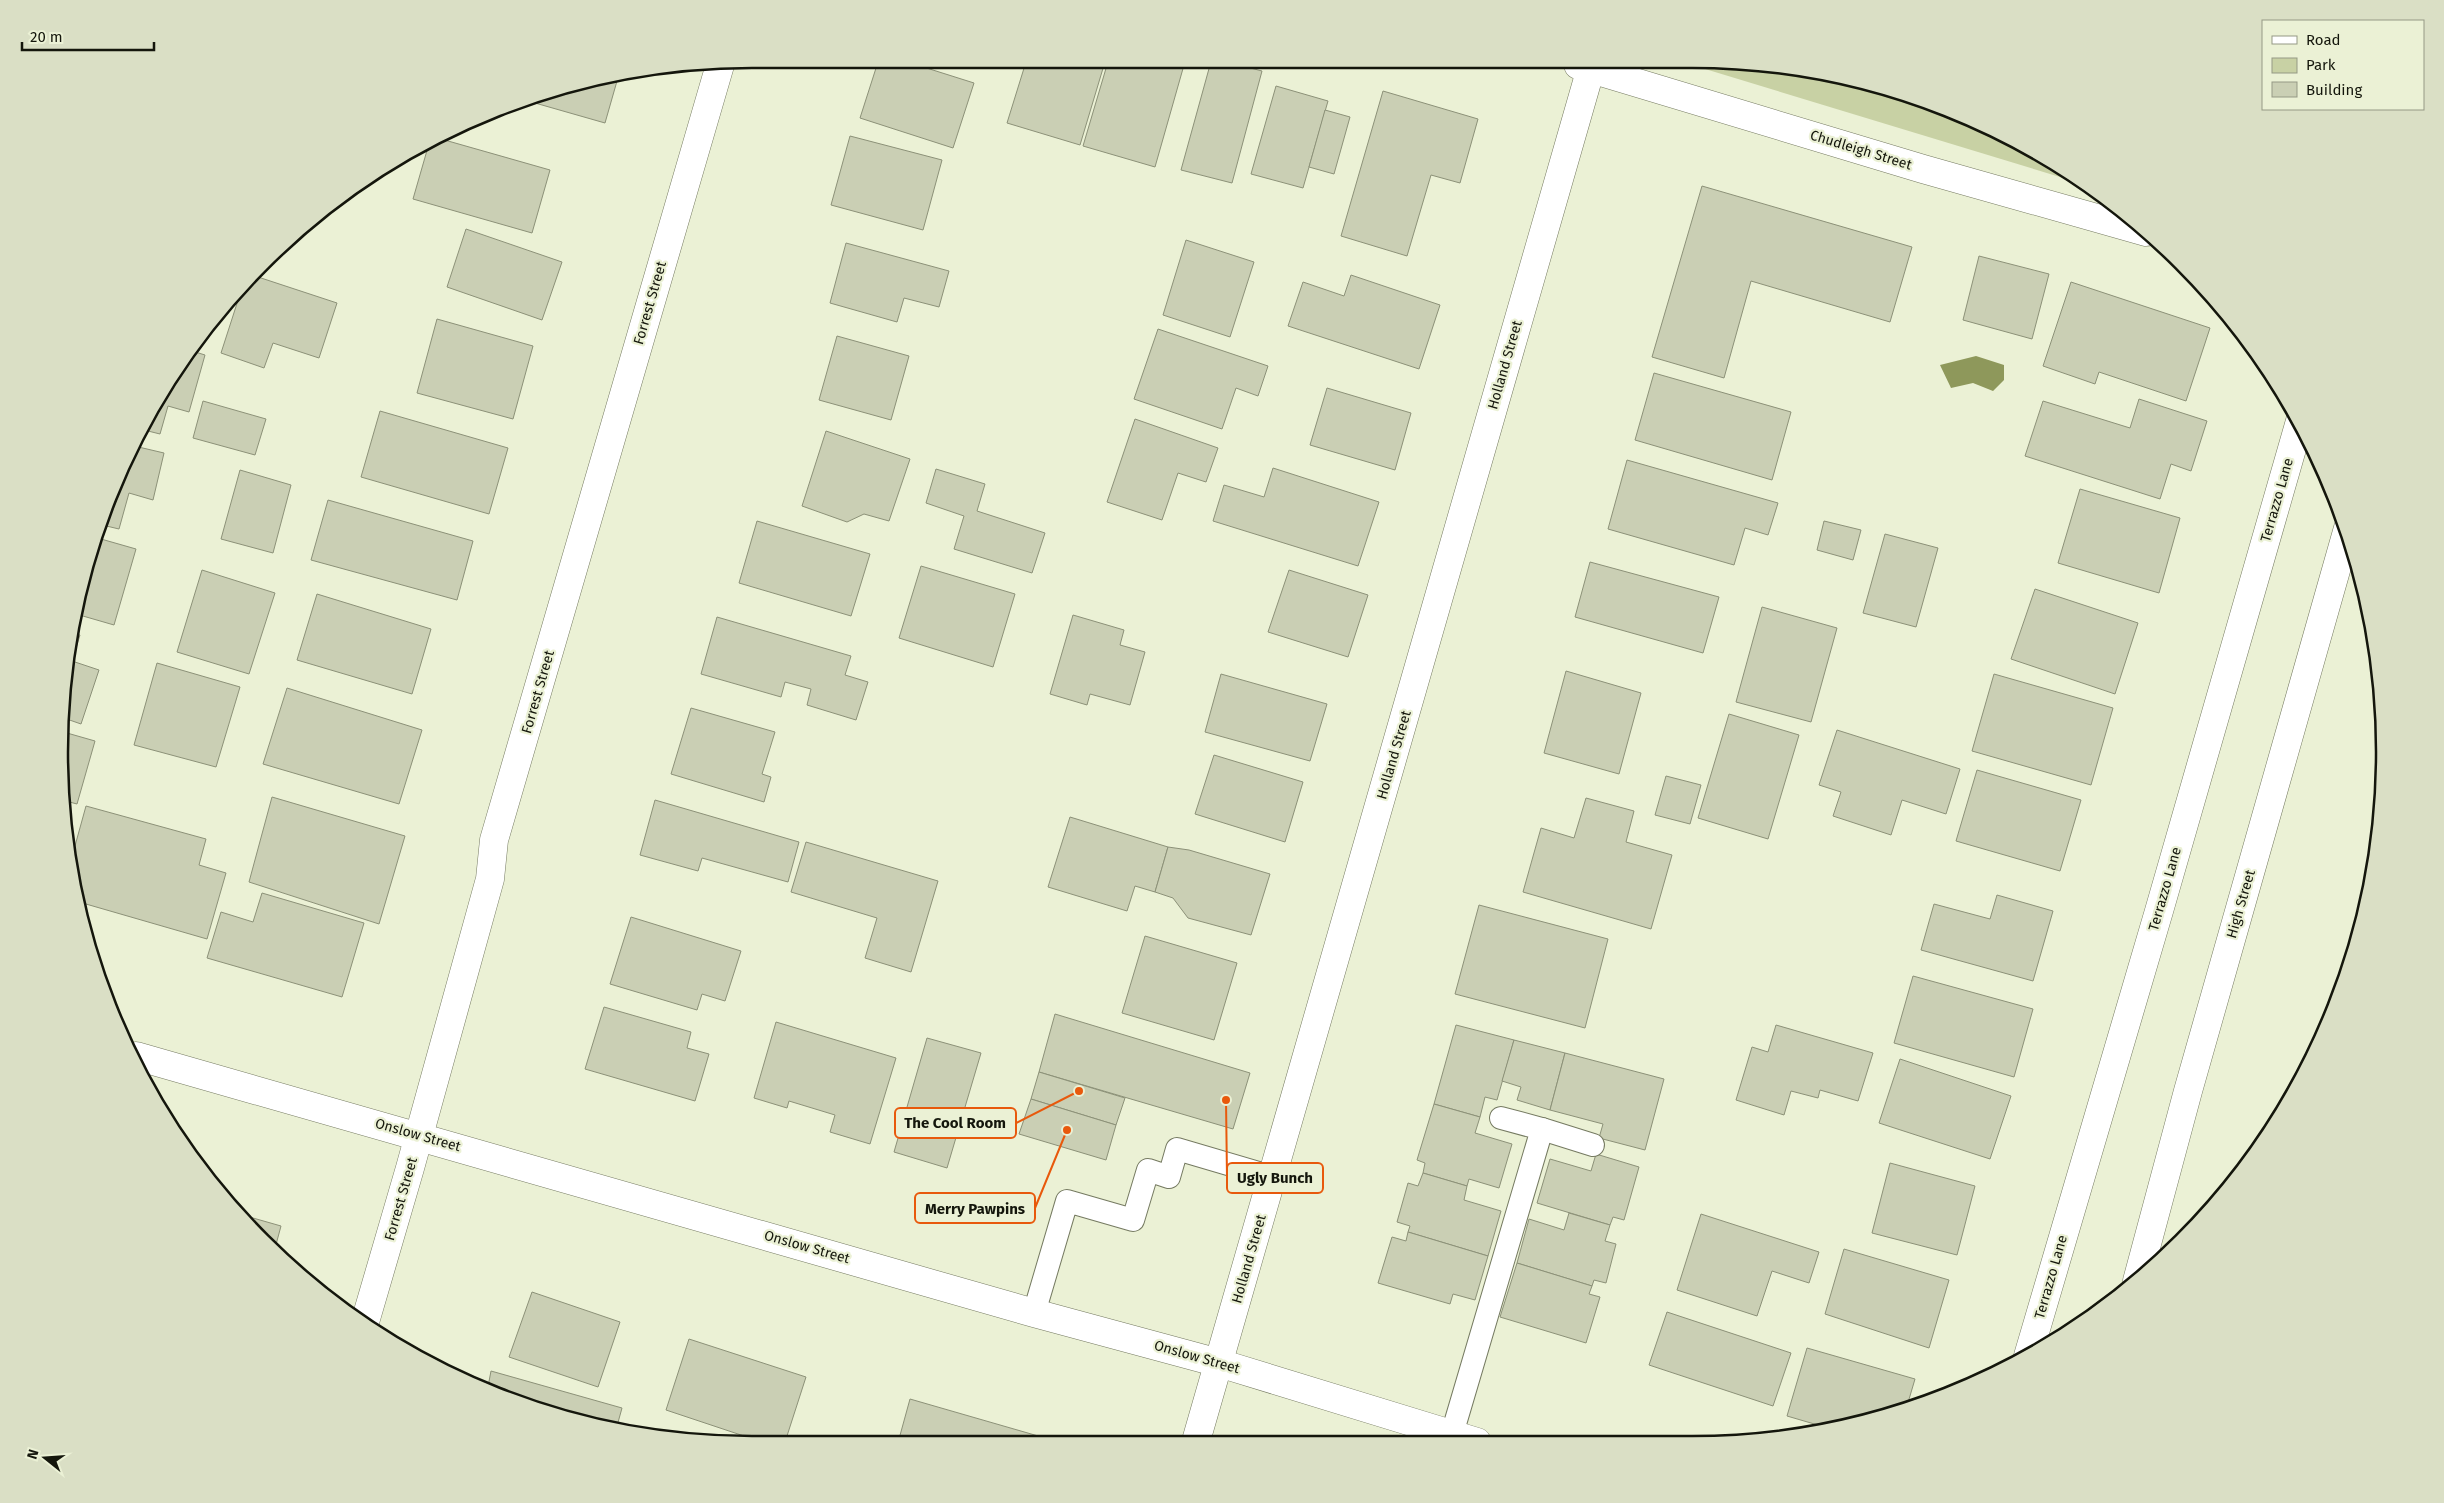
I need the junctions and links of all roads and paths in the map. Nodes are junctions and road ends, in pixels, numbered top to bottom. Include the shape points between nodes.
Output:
1 (1583, 68) edge
2 (1591, 68) edge
3 (719, 69) edge
4 (2132, 228) edge
5 (2297, 432) edge
6 (2344, 544) edge
7 (140, 1057) edge
8 (1502, 1118) dead end
9 (1542, 1130) junction
10 (420, 1135) junction
11 (1593, 1145) dead end
12 (1272, 1177) junction
13 (2140, 1268) edge
14 (1034, 1313) junction
15 (367, 1317) edge
16 (2031, 1346) edge
17 (1220, 1363) junction
18 (1452, 1434) junction
19 (1197, 1436) edge
20 (1458, 1436) edge

1 - 12 main road, Holland Street
2 - 4 main road, Chudleigh Street via 1913,166
3 - 10 main road, Forrest Street via 494,840 490,879
5 - 16 main road, Terrazzo Lane
6 - 13 main road, High Street
7 - 10 main road, Onslow Street
8 - 9 lane
9 - 11 lane
9 - 18 lane
10 - 14 main road, Onslow Street
10 - 15 main road, Forrest Street
12 - 14 lane via 1177,1149 1168,1177 1148,1170 1133,1220 1067,1201
12 - 17 main road, Holland Street
14 - 17 main road, Onslow Street
17 - 18 main road, Onslow Street
17 - 19 main road, Holland Street
18 - 20 main road, Onslow Street

